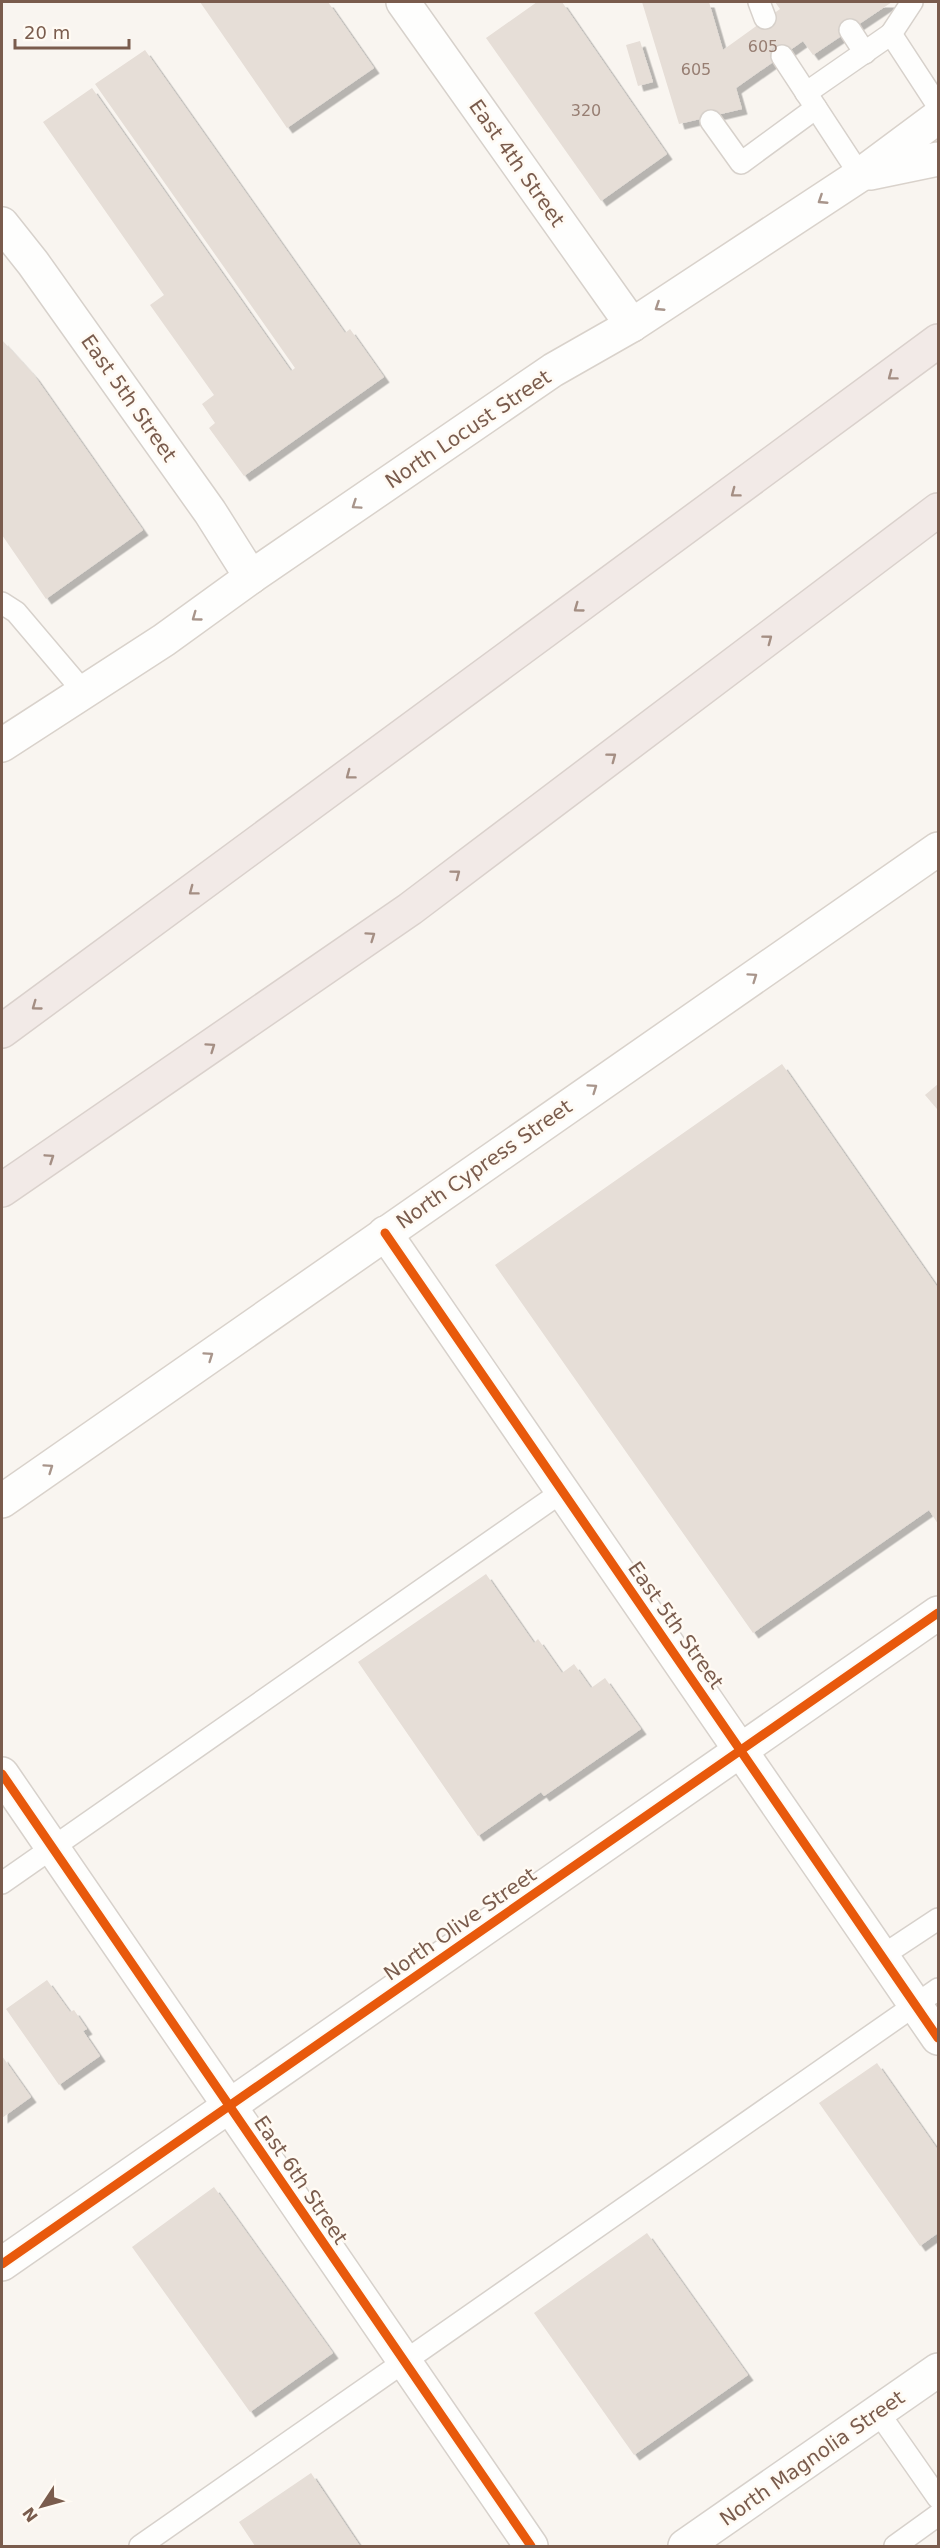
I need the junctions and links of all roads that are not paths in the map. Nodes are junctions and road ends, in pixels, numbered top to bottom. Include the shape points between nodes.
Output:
1 (403, 2) edge
2 (912, 2) edge
3 (893, 20) junction
4 (850, 30) dead end
5 (864, 53) junction
6 (782, 56) dead end
7 (811, 101) junction
8 (939, 106) edge
9 (939, 117) edge
10 (711, 121) dead end
11 (939, 159) edge
12 (860, 175) junction
13 (2, 224) edge
14 (632, 325) junction
15 (939, 341) edge
16 (939, 510) edge
17 (251, 577) junction
18 (2, 603) edge
19 (83, 691) junction
20 (2, 745) edge
21 (939, 849) edge
22 (2, 1031) edge
23 (2, 1190) edge
24 (385, 1233) junction
25 (563, 1491) junction
26 (2, 1501) edge
27 (939, 1613) edge
28 (741, 1750) junction
29 (2, 1774) edge
30 (52, 1847) junction
31 (2, 1883) edge
32 (939, 1919) edge
33 (882, 1956) junction
34 (927, 1997) edge
35 (939, 2038) edge
36 (229, 2106) junction
37 (2, 2264) edge
38 (404, 2362) junction
39 (939, 2370) edge
40 (878, 2412) junction
41 (939, 2498) edge
42 (939, 2515) edge
43 (140, 2547) edge
44 (531, 2547) edge
45 (685, 2547) edge
46 (895, 2547) edge

1 - 14 street, East 4th Street
2 - 3 lane
3 - 5 lane
3 - 8 lane
4 - 5 lane
5 - 7 lane
6 - 7 lane
7 - 10 lane via 741,163
7 - 12 lane
9 - 12 street, North Locust Street
11 - 12 street
12 -> 14 street, North Locust Street
13 - 17 street, East 5th Street via 203,502
14 -> 17 street, North Locust Street via 553,370
15 -> 22 highway
23 -> 16 highway via 410,909
17 -> 19 street, North Locust Street via 164,640
18 - 19 lane via 16,612
19 - 20 street, North Locust Street
24 -> 21 street, North Cypress Street
24 - 25 street, East 5th Street
26 -> 24 street, North Cypress Street
25 - 28 street, East 5th Street
25 - 30 lane
27 - 28 street, North Olive Street
28 - 33 street, East 5th Street
28 - 36 street, North Olive Street
29 - 30 street, East 6th Street
30 - 31 lane
30 - 36 street, East 6th Street
32 - 33 lane
33 - 34 street, East 5th Street
34 - 35 street, East 5th Street
34 - 38 lane
36 - 37 street, North Olive Street
36 - 38 street, East 6th Street
38 - 43 lane
38 - 44 street, East 6th Street
39 - 40 street, North Magnolia Street
40 - 41 lane
40 - 45 street, North Magnolia Street
42 - 46 lane

